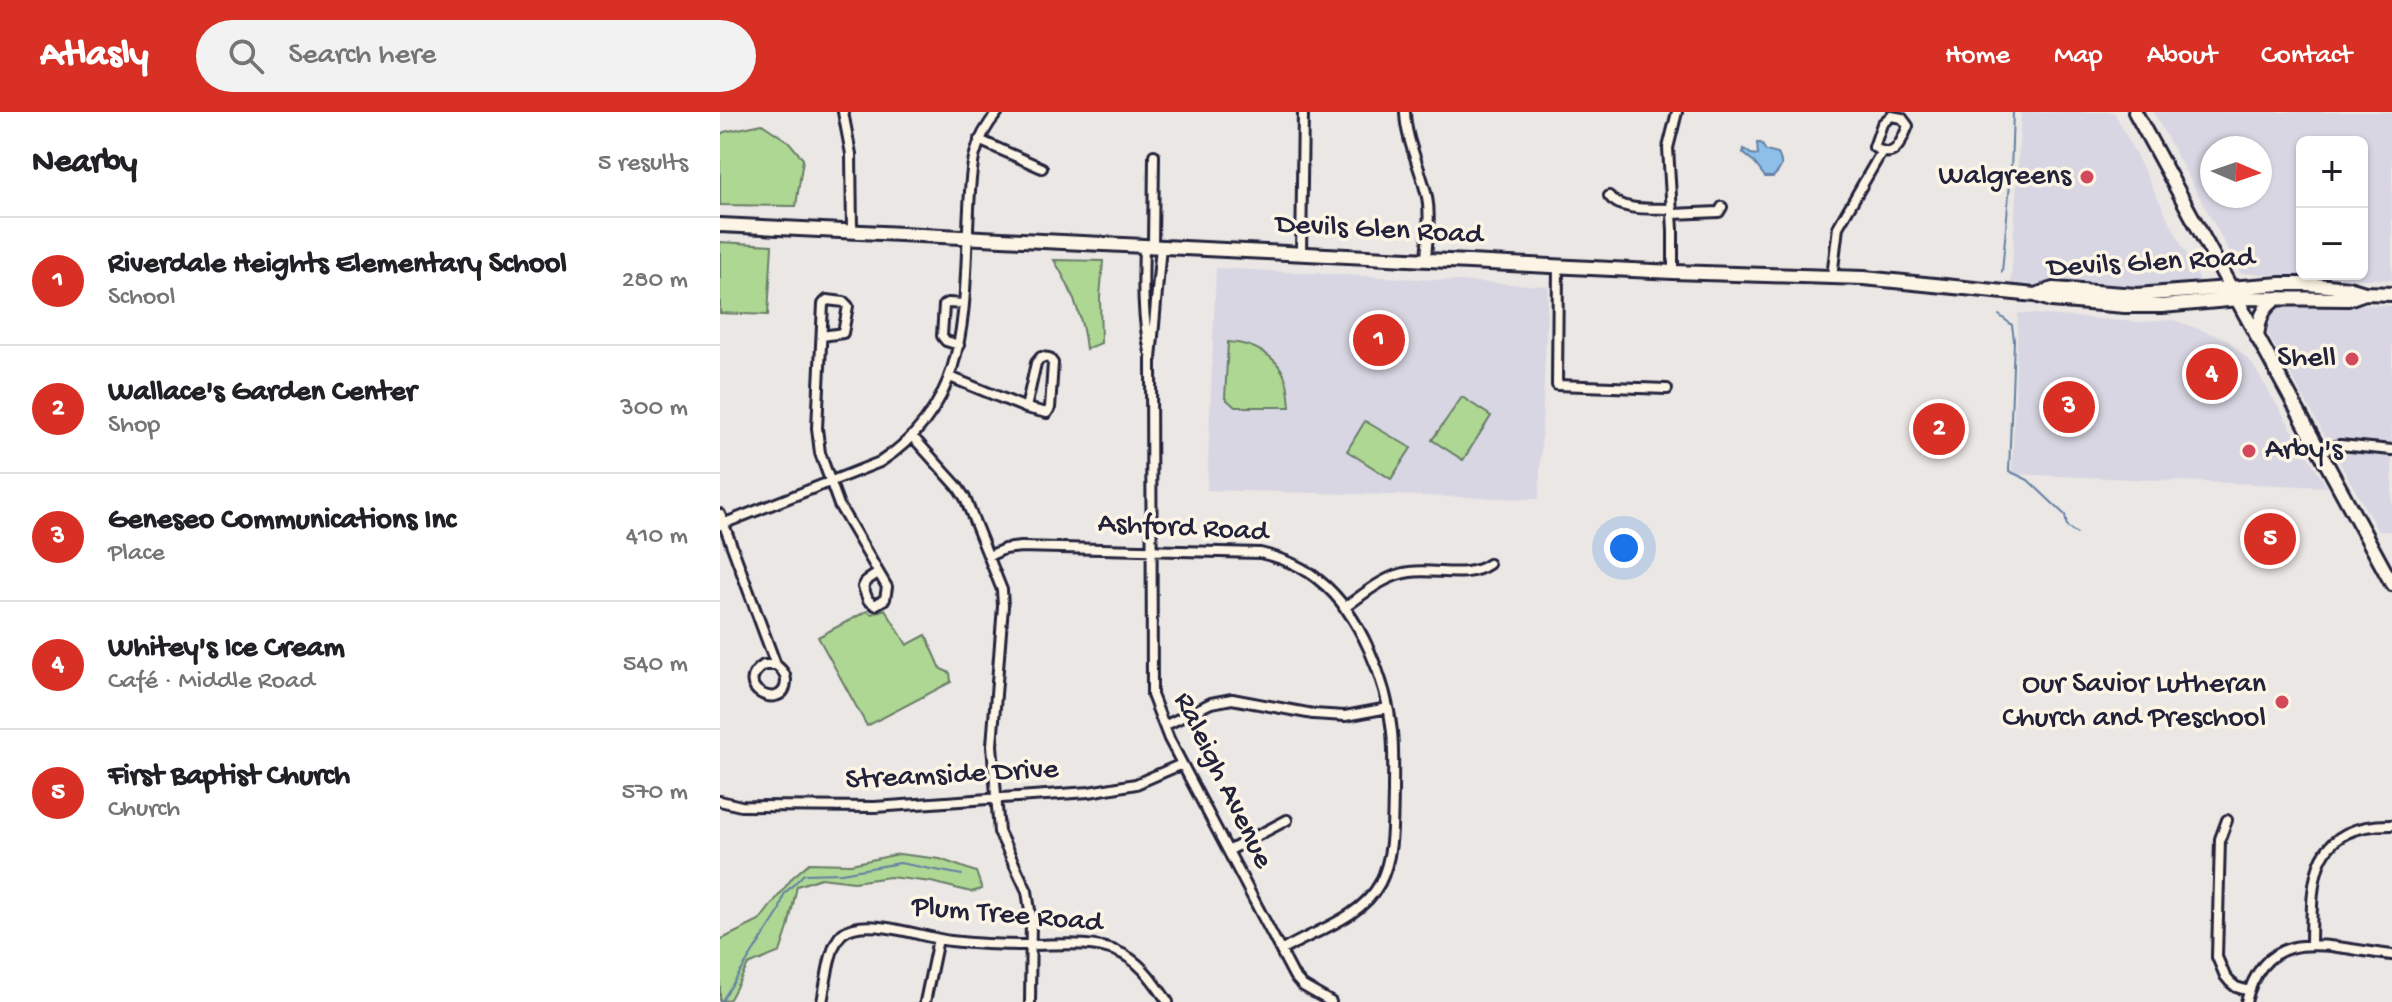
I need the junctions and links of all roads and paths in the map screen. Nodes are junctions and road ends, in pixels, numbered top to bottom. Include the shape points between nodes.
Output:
1 (843, 112) edge
2 (998, 112) edge
3 (1303, 112) edge
4 (1405, 112) edge
5 (1677, 112) edge
6 (2135, 112) edge
7 (979, 140) junction
8 (1882, 151) junction
9 (1154, 155) dead end
10 (1042, 168) dead end
11 (1609, 196) dead end
12 (1722, 207) dead end
13 (1672, 212) junction
14 (720, 225) edge
15 (852, 231) junction
16 (967, 237) junction
17 (1152, 246) junction
18 (1301, 254) junction
19 (1426, 260) junction
20 (1558, 266) junction
21 (1673, 272) junction
22 (1832, 277) junction
23 (2365, 293) junction
24 (2234, 294) junction
25 (2392, 294) edge
26 (2278, 298) junction
27 (963, 304) junction
28 (822, 336) junction
29 (2257, 337) junction
30 (959, 345) junction
31 (1151, 359) junction
32 (950, 377) junction
33 (1667, 389) dead end
34 (1026, 408) junction
35 (912, 436) junction
36 (2392, 450) edge
37 (2321, 451) junction
38 (831, 482) junction
39 (720, 514) edge
40 (722, 524) edge
41 (1152, 550) junction
42 (989, 556) junction
43 (1489, 564) dead end
44 (878, 573) dead end
45 (2392, 584) edge
46 (1344, 608) junction
47 (776, 665) junction
48 (1388, 708) junction
49 (1164, 726) junction
50 (1182, 764) junction
51 (995, 799) junction
52 (720, 801) edge
53 (1287, 820) dead end
54 (2227, 820) dead end
55 (2392, 825) edge
56 (1228, 851) junction
57 (938, 939) junction
58 (2311, 944) junction
59 (1031, 945) junction
60 (1281, 951) junction
61 (2392, 955) edge
62 (2249, 991) junction
63 (822, 1002) edge
64 (925, 1002) edge
65 (1030, 1002) edge
66 (1168, 1002) edge
67 (1331, 1002) edge
68 (2246, 1002) edge

1 - 15 street via 851,154
2 - 7 street
3 - 18 street
4 - 19 street via 1408,140 1427,196
5 - 13 street via 1668,148
6 - 24 main road
7 - 10 street
7 - 16 street
8 - 8 street via 1894,151 1900,143 1908,126 1902,118 1891,116 1882,124 1874,147
8 - 22 street via 1838,227
9 - 17 street
11 - 13 street via 1628,207
12 - 13 street via 1710,214
13 - 21 street
14 - 15 main road, Devils Glen Road
15 - 16 main road, Devils Glen Road
16 - 17 main road, Devils Glen Road
16 - 27 street
17 - 18 main road, Devils Glen Road
17 - 31 street, Raleigh Avenue
17 - 31 street, Raleigh Avenue via 1142,298
18 - 19 main road, Devils Glen Road
19 - 20 main road, Devils Glen Road
20 - 21 main road, Devils Glen Road
20 - 33 street via 1557,385
21 - 22 main road, Devils Glen Road
22 - 24 main road, Devils Glen Road via 2035,295 2053,289
23 - 24 main road, Devils Glen Road via 2265,284
23 - 25 main road, Devils Glen Road
23 - 26 main road, Devils Glen Road via 2348,299
24 - 26 main road, Devils Glen Road
24 - 29 main road
26 - 29 main road via 2265,308
27 - 30 street
27 - 30 street via 944,305 942,336
28 - 28 street via 823,304 844,302 848,306 843,333
28 - 38 street via 817,428
29 - 37 main road
30 - 32 street
31 - 41 street, Raleigh Avenue
32 - 34 street
32 - 35 street via 932,413
34 - 34 street via 1047,413 1050,408 1049,358 1036,363
35 - 38 street via 880,462
35 - 42 street via 965,498
36 - 37 street via 2340,445
37 - 45 main road
38 - 40 street
38 - 44 street
39 - 40 street
40 - 47 street
41 - 42 street, Ashford Road via 1021,547
41 - 46 street, Ashford Road via 1278,557 1321,581
41 - 49 street, Raleigh Avenue via 1152,695
42 - 51 street via 1003,606 993,718
43 - 46 street via 1461,573 1400,574
46 - 48 street, Ashford Road via 1375,666
47 - 47 street via 785,674 784,689 764,696 755,690 753,676 764,665
48 - 49 street via 1345,716 1232,699 1211,703
48 - 60 street, Ashford Road via 1392,841 1379,884 1364,904
49 - 50 street, Raleigh Avenue
50 - 51 street, Streamside Drive via 1114,789
50 - 56 street, Raleigh Avenue
51 - 52 street, Streamside Drive via 875,807 741,806
51 - 59 street via 999,832 1027,891
53 - 56 street
54 - 62 street via 2220,839 2217,957 2230,982
55 - 58 street via 2349,832 2324,854 2313,879
56 - 60 street, Raleigh Avenue
57 - 59 street, Plum Tree Road
57 - 63 street, Plum Tree Road via 856,925 841,934 834,947
57 - 64 street
58 - 61 street
58 - 62 street via 2276,955
59 - 65 street
59 - 66 street, Plum Tree Road via 1079,944 1117,951 1142,968
60 - 67 street, Raleigh Avenue via 1303,986
62 - 68 street

